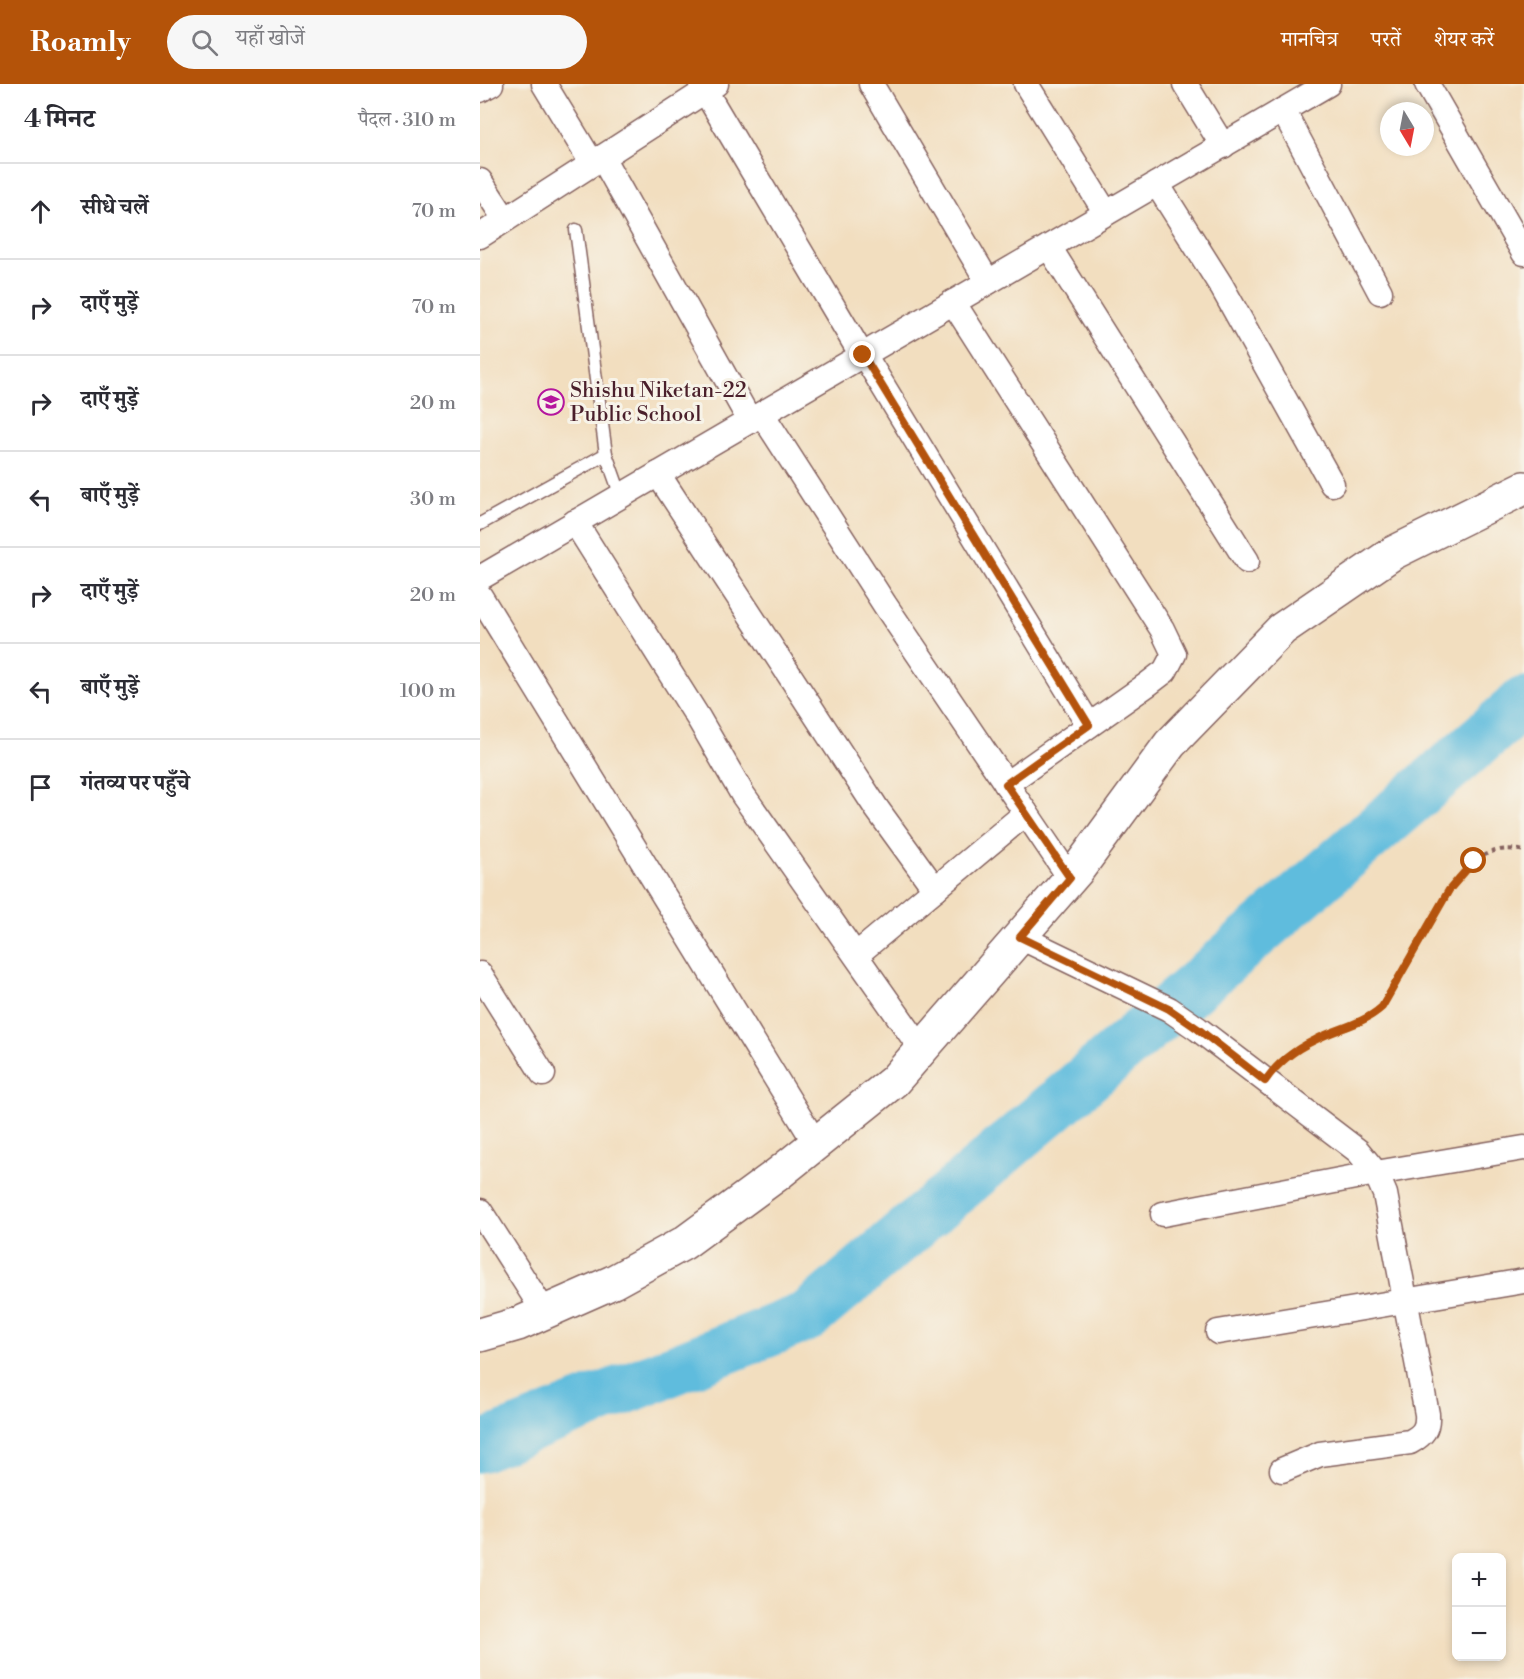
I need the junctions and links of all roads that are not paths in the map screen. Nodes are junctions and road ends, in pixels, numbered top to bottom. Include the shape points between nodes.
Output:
1 (491, 84) edge
2 (544, 84) edge
3 (871, 84) edge
4 (1026, 84) edge
5 (1185, 84) edge
6 (1328, 84) edge
7 (1427, 84) edge
8 (707, 86) edge
9 (480, 90) edge
10 (1283, 110) junction
11 (1223, 146) junction
12 (597, 160) junction
13 (480, 181) edge
14 (1157, 184) junction
15 (1106, 213) junction
16 (505, 219) junction
17 (576, 230) dead end
18 (480, 236) edge
19 (1049, 247) junction
20 (1524, 252) edge
21 (988, 282) junction
22 (1380, 292) dead end
23 (953, 302) junction
24 (863, 355) junction
25 (756, 417) junction
26 (606, 454) junction
27 (658, 474) junction
28 (1332, 484) dead end
29 (1524, 488) edge
30 (621, 496) junction
31 (575, 522) junction
32 (480, 524) edge
33 (1247, 561) dead end
34 (480, 578) edge
35 (480, 596) edge
36 (1089, 725) junction
37 (1006, 784) junction
38 (1026, 813) junction
39 (1070, 878) junction
40 (935, 889) junction
41 (1020, 937) junction
42 (856, 955) junction
43 (480, 974) edge
44 (922, 1050) junction
45 (543, 1074) dead end
46 (816, 1144) junction
47 (1524, 1149) edge
48 (1376, 1173) junction
49 (480, 1211) edge
50 (1163, 1214) dead end
51 (1524, 1281) edge
52 (1405, 1301) junction
53 (545, 1313) junction
54 (1218, 1332) dead end
55 (480, 1335) edge
56 (1282, 1470) dead end

1 - 9 street
2 - 12 street
3 - 21 street
4 - 15 street
5 - 11 street
6 - 10 street
7 - 20 street
8 - 12 street
8 - 24 street
10 - 11 street
10 - 22 street
11 - 14 street
12 - 16 street
12 - 25 street
13 - 16 street
14 - 15 street
14 - 28 street via 1222,287
15 - 19 street
16 - 18 street
17 - 26 lane
19 - 21 street
19 - 33 street
21 - 23 street
23 - 24 street
23 - 36 street via 1162,629 1174,654 1166,671
24 - 25 street
24 - 36 street
25 - 27 street
25 - 37 street
26 - 30 lane
26 - 32 lane
27 - 30 street
27 - 40 street via 877,809
29 - 39 street via 1393,553 1282,629 1170,744
30 - 31 street
31 - 34 street
31 - 42 street via 743,795
35 - 46 street
36 - 37 street
37 - 38 street
38 - 39 street
38 - 40 street
39 - 41 street
40 - 42 street
41 - 44 street
41 - 48 street via 1169,1009 1358,1151
42 - 44 street
43 - 45 street
44 - 46 street via 894,1081
46 - 53 street via 684,1243
47 - 48 street
48 - 50 street
48 - 52 street via 1385,1194
49 - 53 street
51 - 52 street
52 - 54 street
52 - 56 street via 1427,1414 1421,1436 1410,1442 1320,1454
53 - 55 street

